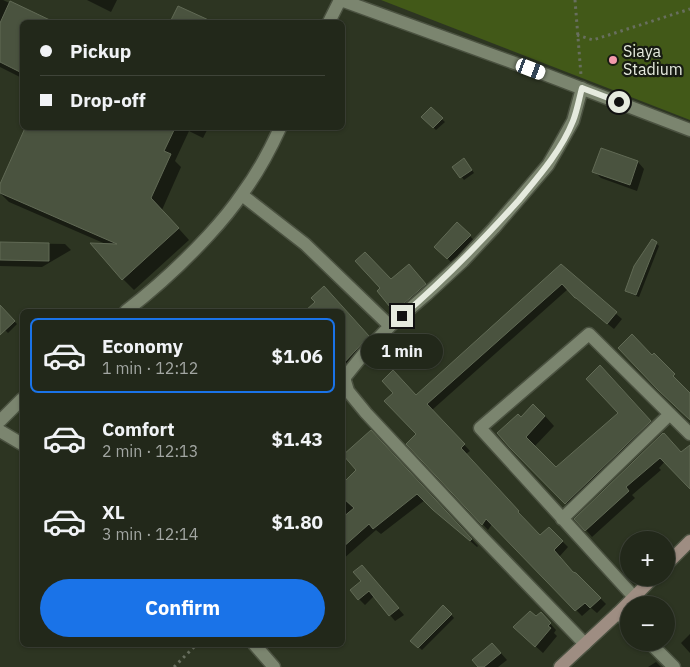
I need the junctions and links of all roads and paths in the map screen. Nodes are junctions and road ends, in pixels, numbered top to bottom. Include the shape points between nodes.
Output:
1 (340, 0) edge
2 (575, 0) edge
3 (690, 9) edge
4 (330, 20) edge
5 (577, 35) junction
6 (582, 88) junction
7 (279, 130) edge
8 (690, 130) edge
9 (242, 195) junction
10 (129, 309) edge
11 (390, 326) junction
12 (20, 401) edge
13 (670, 414) junction
14 (0, 421) edge
15 (0, 431) edge
16 (690, 434) edge
17 (20, 443) edge
18 (562, 519) junction
19 (690, 541) edge
20 (675, 556) edge
21 (645, 586) edge
22 (633, 596) edge
23 (635, 596) edge
24 (618, 613) edge
25 (585, 644) junction
26 (194, 647) edge
27 (257, 647) edge
28 (658, 651) edge
29 (174, 667) edge
30 (274, 667) edge
31 (560, 667) edge
32 (674, 667) edge

1 - 4 street
1 - 6 street
2 - 5 path
3 - 5 path via 593,40
5 - 6 path
6 - 8 street
6 - 11 street via 572,121 548,165 463,260
7 - 9 street
9 - 10 street via 190,255
9 - 11 street via 305,244
11 - 25 street via 345,377 348,391
12 - 14 street
13 - 16 street
13 - 18 street
13 - 18 street via 589,334 480,428
15 - 17 street
18 - 22 street
19 - 20 main road
21 - 23 main road
24 - 25 main road
25 - 31 main road
26 - 29 path
27 - 30 street
28 - 32 street

